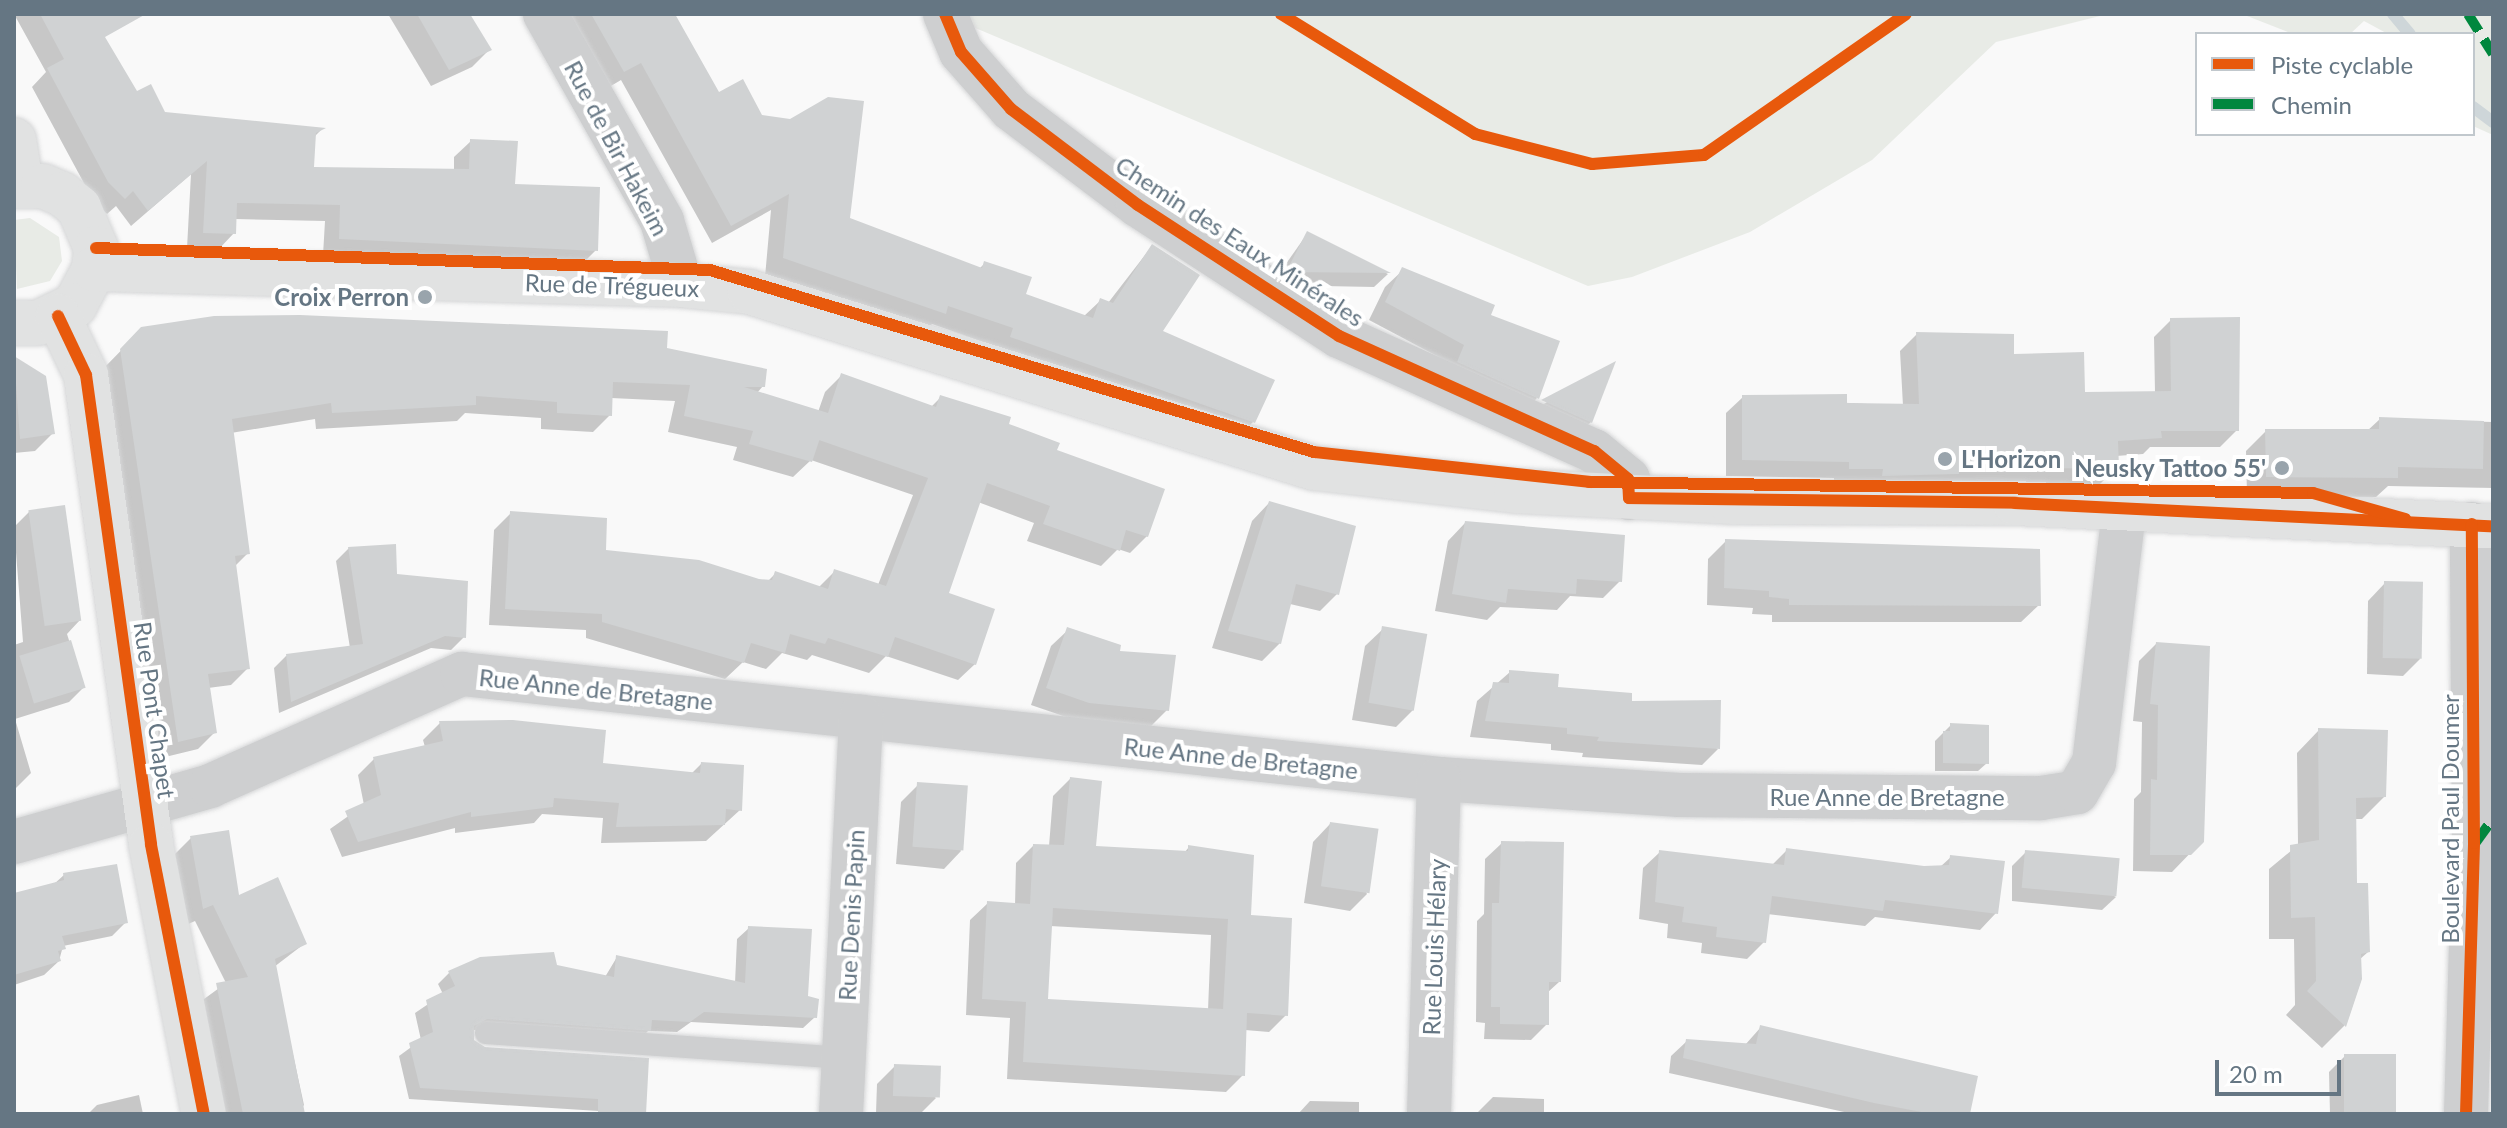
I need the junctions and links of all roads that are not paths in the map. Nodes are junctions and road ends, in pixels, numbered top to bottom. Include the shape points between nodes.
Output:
1 (545, 14) edge
2 (945, 14) edge
3 (14, 140) edge
4 (18, 185) edge
5 (94, 269) junction
6 (681, 285) junction
7 (58, 316) junction
8 (14, 323) edge
9 (1629, 498) junction
10 (2124, 512) junction
11 (2482, 525) edge
12 (861, 717) junction
13 (1439, 779) junction
14 (2493, 800) edge
15 (146, 805) junction
16 (14, 842) edge
17 (2484, 853) edge
18 (486, 1033) dead end
19 (844, 1058) junction
20 (204, 1114) edge
21 (841, 1114) edge
22 (1429, 1114) edge
23 (2466, 1114) edge

1 - 6 street, Rue de Bir Hakeim via 662,221
2 - 9 street, Chemin des Eaux Minérales via 961,52 1011,109 1138,205 1339,336 1594,451 1628,479
3 - 4 main road
4 - 5 main road via 52,190 79,208 96,248
5 - 6 main road, Rue de Trégueux
5 - 7 main road via 75,305
6 - 9 main road, Rue de Trégueux via 750,292 1314,468
7 - 8 main road
7 - 15 main road, Rue Pont Chapet via 86,375
9 - 10 main road, Rue de Trégueux via 2015,503
10 - 11 main road, Rue de Trégueux
10 - 13 street, Rue Anne de Bretagne via 2094,763 2077,792 2041,798 1679,795
11 - 17 street, Boulevard Paul Doumer
12 - 13 street, Rue Anne de Bretagne
12 - 15 street, Rue Anne de Bretagne via 462,674 210,786
12 - 19 street, Rue Denis Papin
13 - 22 street, Rue Louis Hélary
14 - 17 street, Boulevard Paul Doumer
15 - 16 street, Rue Anne de Bretagne
15 - 20 main road, Rue Pont Chapet
17 - 23 street, Boulevard Paul Doumer
18 - 19 lane
19 - 21 street, Rue Denis Papin

